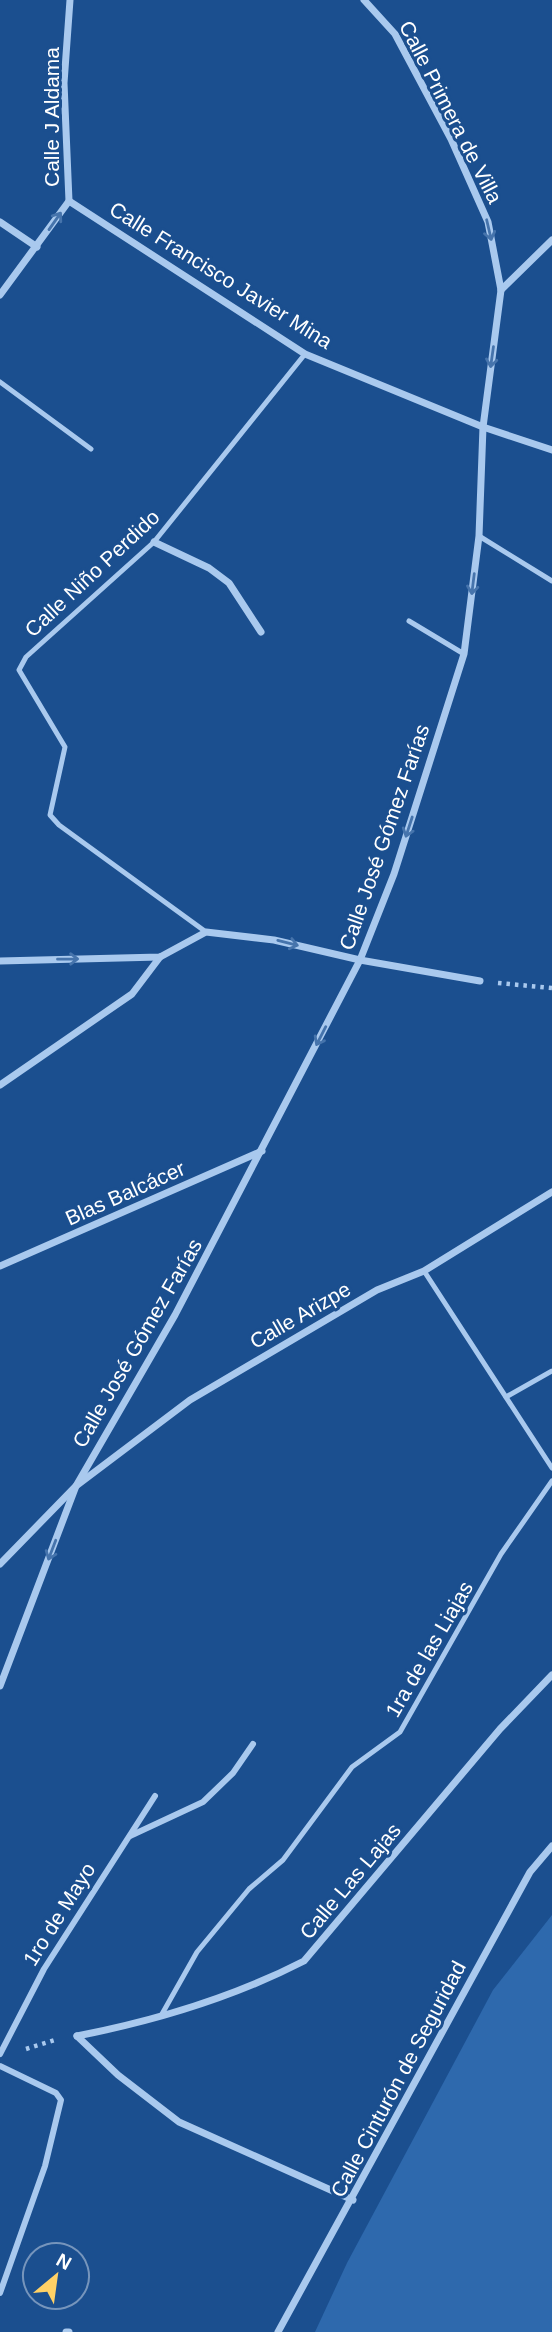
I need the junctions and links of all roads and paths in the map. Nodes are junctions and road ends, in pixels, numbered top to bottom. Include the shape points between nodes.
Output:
1 (70, 0) edge
2 (364, 0) edge
3 (69, 201) junction
4 (0, 222) edge
5 (552, 240) edge
6 (37, 247) junction
7 (501, 290) junction
8 (0, 295) edge
9 (305, 354) junction
10 (0, 382) edge
11 (483, 427) junction
12 (91, 449) dead end
13 (552, 450) edge
14 (479, 536) junction
15 (154, 542) junction
16 (552, 582) edge
17 (409, 621) dead end
18 (261, 632) dead end
19 (464, 654) junction
20 (206, 932) junction
21 (160, 957) junction
22 (360, 960) junction
23 (0, 961) edge
24 (480, 981) joint
25 (552, 988) edge
26 (0, 1085) edge
27 (263, 1151) junction
28 (552, 1192) edge
29 (0, 1266) edge
30 (424, 1271) junction
31 (552, 1371) edge
32 (506, 1397) junction
33 (552, 1468) edge
34 (552, 1481) edge
35 (76, 1486) junction
36 (0, 1564) edge
37 (552, 1675) edge
38 (0, 1686) edge
39 (253, 1744) dead end
40 (155, 1796) dead end
41 (128, 1837) junction
42 (552, 1846) edge
43 (162, 2014) junction
44 (77, 2036) junction
45 (20, 2052) dead end
46 (0, 2054) edge
47 (0, 2066) edge
48 (353, 2200) junction
49 (0, 2292) edge
50 (278, 2332) edge

1 - 3 street, Calle J Aldama via 64,83
2 -> 7 street, Calle Primera de Villa via 396,34 451,139 488,222
6 -> 3 street, Calle J Aldama
3 - 9 street, Calle Francisco Javier Mina
4 - 6 street
5 - 7 street
6 - 8 street, Calle J Aldama
7 -> 11 street, Calle José Gómez Farías
9 - 11 street, Calle Francisco Javier Mina
9 - 15 lane, Calle Niño Perdido
10 - 12 lane
11 - 13 street, Calle Francisco Javier Mina
11 - 14 street, Calle José Gómez Farías
14 - 16 lane
14 -> 19 street, Calle José Gómez Farías
15 - 18 street via 209,568 229,583
15 - 20 lane, Calle Niño Perdido via 26,657 19,670 65,747 50,815
17 - 19 lane
19 -> 22 street, Calle José Gómez Farías via 394,874
20 - 21 street
20 -> 22 street via 274,940
23 -> 21 street
21 - 26 street via 131,994
22 - 24 street
22 -> 27 street, Calle José Gómez Farías
24 - 25 path
27 - 29 street, Blas Balcácer
27 - 35 street, Calle José Gómez Farías
28 - 30 street, Calle Arizpe
30 - 32 lane
30 - 35 street, Calle Arizpe via 377,1290 190,1400
31 - 32 lane
32 - 33 lane
34 - 43 lane, 1ra de las Liajas via 501,1554 400,1732 352,1767 283,1860 249,1889 197,1952
35 - 36 street
35 -> 38 street
37 - 43 street, Calle Las Lajas via 500,1729 304,1961 269,1979
39 - 41 street via 233,1773 203,1802
40 - 41 street, 1ro de Mayo
41 - 46 street, 1ro de Mayo via 44,1969
42 - 48 street, Calle Cinturón de Seguridad via 530,1872
43 - 44 street, Calle Las Lajas via 135,2025
44 - 45 path via 39,2043
44 - 48 street via 179,2122
47 - 49 street via 56,2093 61,2100 45,2166
48 - 50 street, Calle Cinturón de Seguridad

